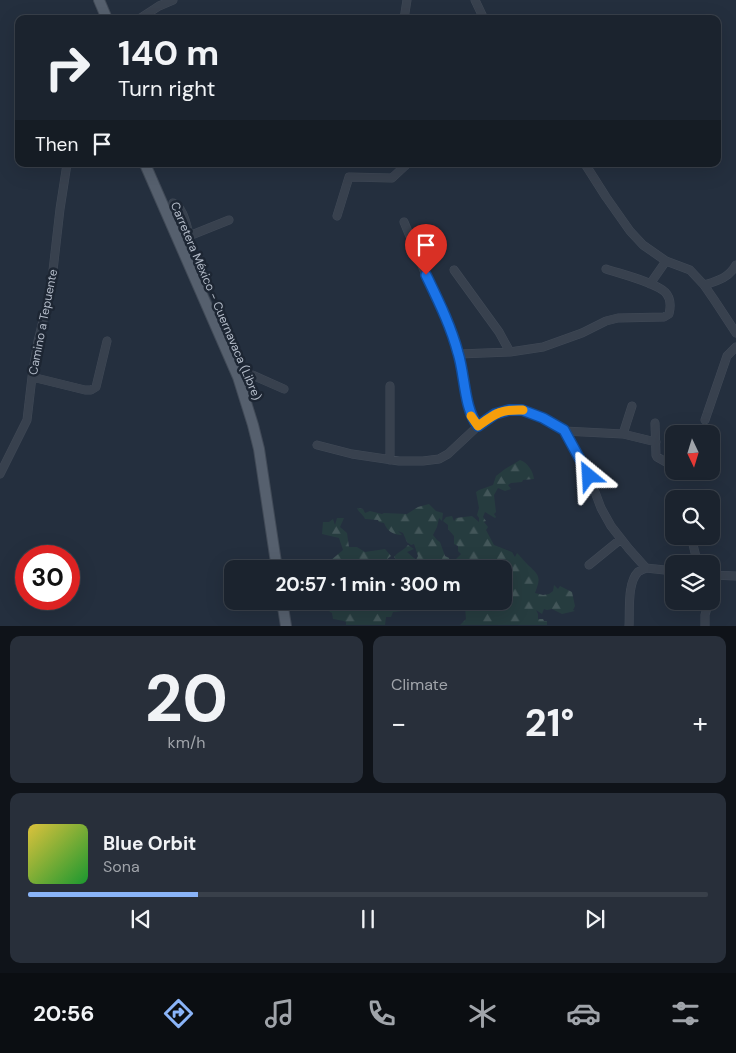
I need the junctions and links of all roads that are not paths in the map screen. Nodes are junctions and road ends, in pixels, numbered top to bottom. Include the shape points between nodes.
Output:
1 (99, 0) edge
2 (173, 0) edge
3 (406, 0) edge
4 (475, 0) edge
5 (105, 15) edge
6 (145, 15) edge
7 (404, 15) edge
8 (482, 15) edge
9 (67, 167) edge
10 (146, 167) edge
11 (404, 167) edge
12 (587, 167) edge
13 (337, 216) dead end
14 (229, 220) dead end
15 (404, 222) dead end
16 (173, 230) junction
17 (666, 261) junction
18 (736, 265) edge
19 (606, 268) dead end
20 (454, 270) dead end
21 (728, 274) junction
22 (736, 280) edge
23 (650, 284) junction
24 (704, 285) junction
25 (736, 334) edge
26 (107, 341) dead end
27 (736, 347) edge
28 (510, 352) junction
29 (459, 354) junction
30 (32, 377) junction
31 (238, 378) junction
32 (390, 386) dead end
33 (284, 389) dead end
34 (632, 406) dead end
35 (705, 420) dead end
36 (655, 423) dead end
37 (478, 426) junction
38 (564, 430) junction
39 (623, 434) junction
40 (656, 442) junction
41 (317, 445) dead end
42 (390, 460) junction
43 (665, 462) edge
44 (0, 474) edge
45 (621, 539) junction
46 (276, 560) edge
47 (589, 565) dead end
48 (646, 568) junction
49 (665, 570) edge
50 (720, 575) edge
51 (736, 576) edge
52 (283, 610) edge
53 (706, 610) edge
54 (286, 626) edge
55 (629, 626) edge
56 (705, 626) edge

1 - 5 main road
2 - 6 street
3 - 7 street
4 - 8 street
9 - 30 street, Camino a Tepuente via 51,288
10 - 16 main road, Carretera México - Cuernavaca (Libre)
11 - 13 street via 392,178 349,177
12 - 17 street via 630,232
14 - 16 street via 189,234 180,208 172,203
15 - 29 street
16 - 31 main road, Carretera México - Cuernavaca (Libre)
17 - 23 street
17 - 24 street via 690,270
18 - 21 street
19 - 23 street
20 - 28 street
21 - 22 street
21 - 24 street
23 - 28 street via 665,292 670,302 669,314 664,317 618,318 543,347
24 - 25 street
26 - 30 street via 96,387 91,390
27 - 35 street via 727,356
28 - 29 street
29 - 37 street via 471,416
30 - 44 street, Camino a Tepuente via 28,420
31 - 33 street via 250,374
31 - 46 main road, Carretera México - Cuernavaca (Libre) via 258,449
32 - 42 street
34 - 39 street
36 - 40 street
37 - 38 street via 495,414 522,410
37 - 42 street via 439,459
38 - 39 street
38 - 45 street via 589,476 601,508
39 - 40 street
40 - 43 street via 657,457
41 - 42 street
45 - 47 street
45 - 48 street
48 - 49 street
48 - 55 street via 638,572 630,592
50 - 51 street
52 - 54 main road
53 - 56 street

